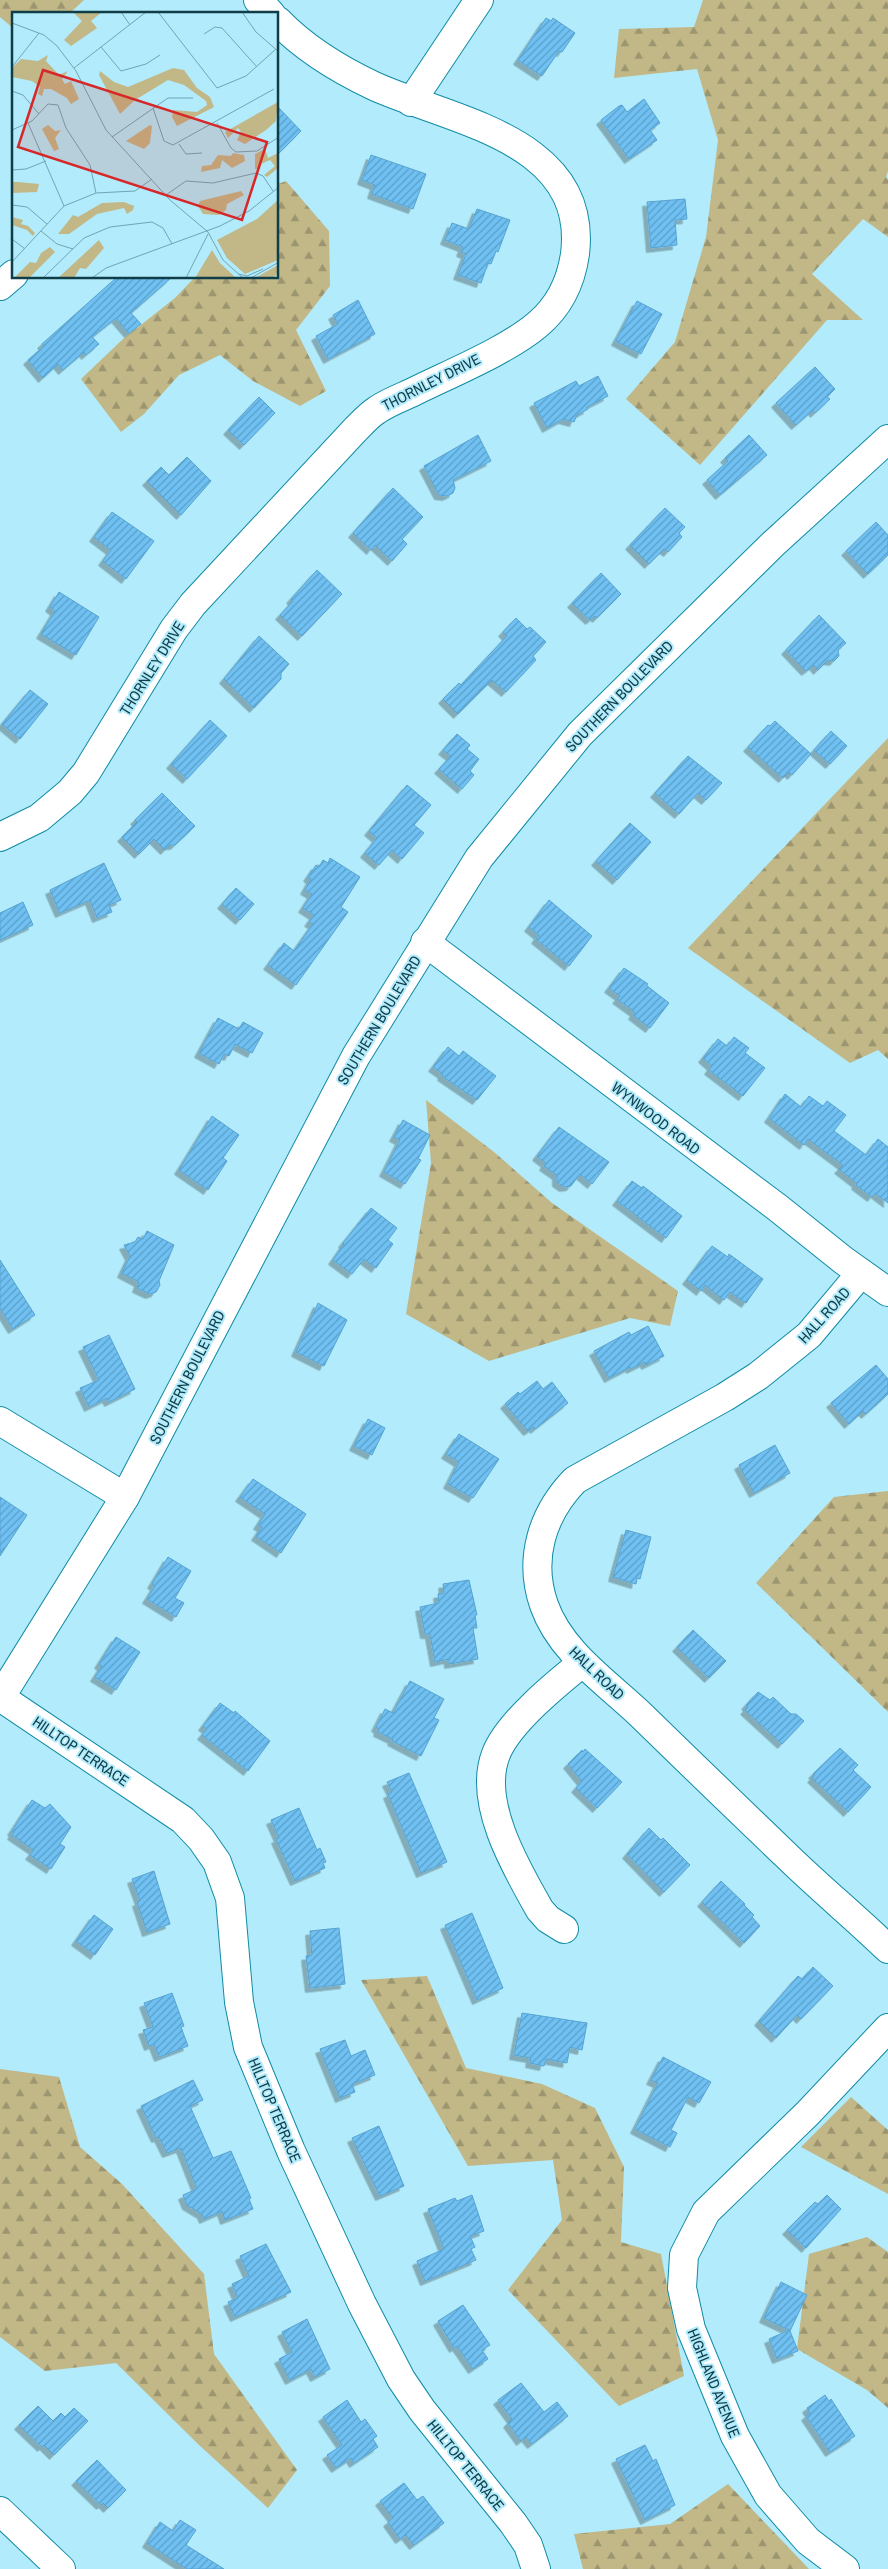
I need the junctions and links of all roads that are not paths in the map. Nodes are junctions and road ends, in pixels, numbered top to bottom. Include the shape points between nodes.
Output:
1 (258, 0) edge
2 (479, 0) edge
3 (268, 12) edge
4 (279, 23) edge
5 (411, 102) junction
6 (12, 276) edge
7 (0, 286) edge
8 (888, 439) edge
9 (0, 837) edge
10 (425, 942) junction
11 (861, 1273) junction
12 (888, 1292) edge
13 (0, 1421) edge
14 (125, 1497) junction
15 (582, 1663) junction
16 (0, 1697) edge
17 (564, 1929) dead end
18 (888, 1949) edge
19 (888, 2028) edge
20 (0, 2511) edge
21 (61, 2569) edge
22 (536, 2569) edge
23 (845, 2569) edge

1 - 3 street, THORNLEY DRIVE
2 - 5 street
4 - 5 street, THORNLEY DRIVE via 343,71
5 - 9 street, THORNLEY DRIVE via 508,138 525,148 559,180 570,204 575,226 572,272 566,290 537,325 513,341 377,409 355,430 174,628 100,752 70,792 39,818
6 - 7 street
8 - 10 street, SOUTHERN BOULEVARD via 772,545 580,734 479,858
10 - 11 street, WYNWOOD ROAD
10 - 14 street, SOUTHERN BOULEVARD via 356,1056
11 - 12 street, WYNWOOD ROAD
11 - 15 street, HALL ROAD via 809,1335 758,1376 658,1435 595,1467 575,1480 561,1495 542,1533 536,1569 544,1606 558,1632
13 - 14 street
14 - 16 street, SOUTHERN BOULEVARD
15 - 17 street via 516,1725 496,1752 490,1793 496,1819 540,1910
15 - 18 street, HALL ROAD via 614,1689
16 - 22 street, HILLTOP TERRACE via 183,1820 202,1839 217,1862 230,1898 239,2002 248,2047 291,2151 362,2304 401,2379 513,2523 528,2545
19 - 23 street, HIGHLAND AVENUE via 808,2113 706,2212 684,2254 682,2288 690,2329 734,2436 768,2495 808,2541
20 - 21 street

